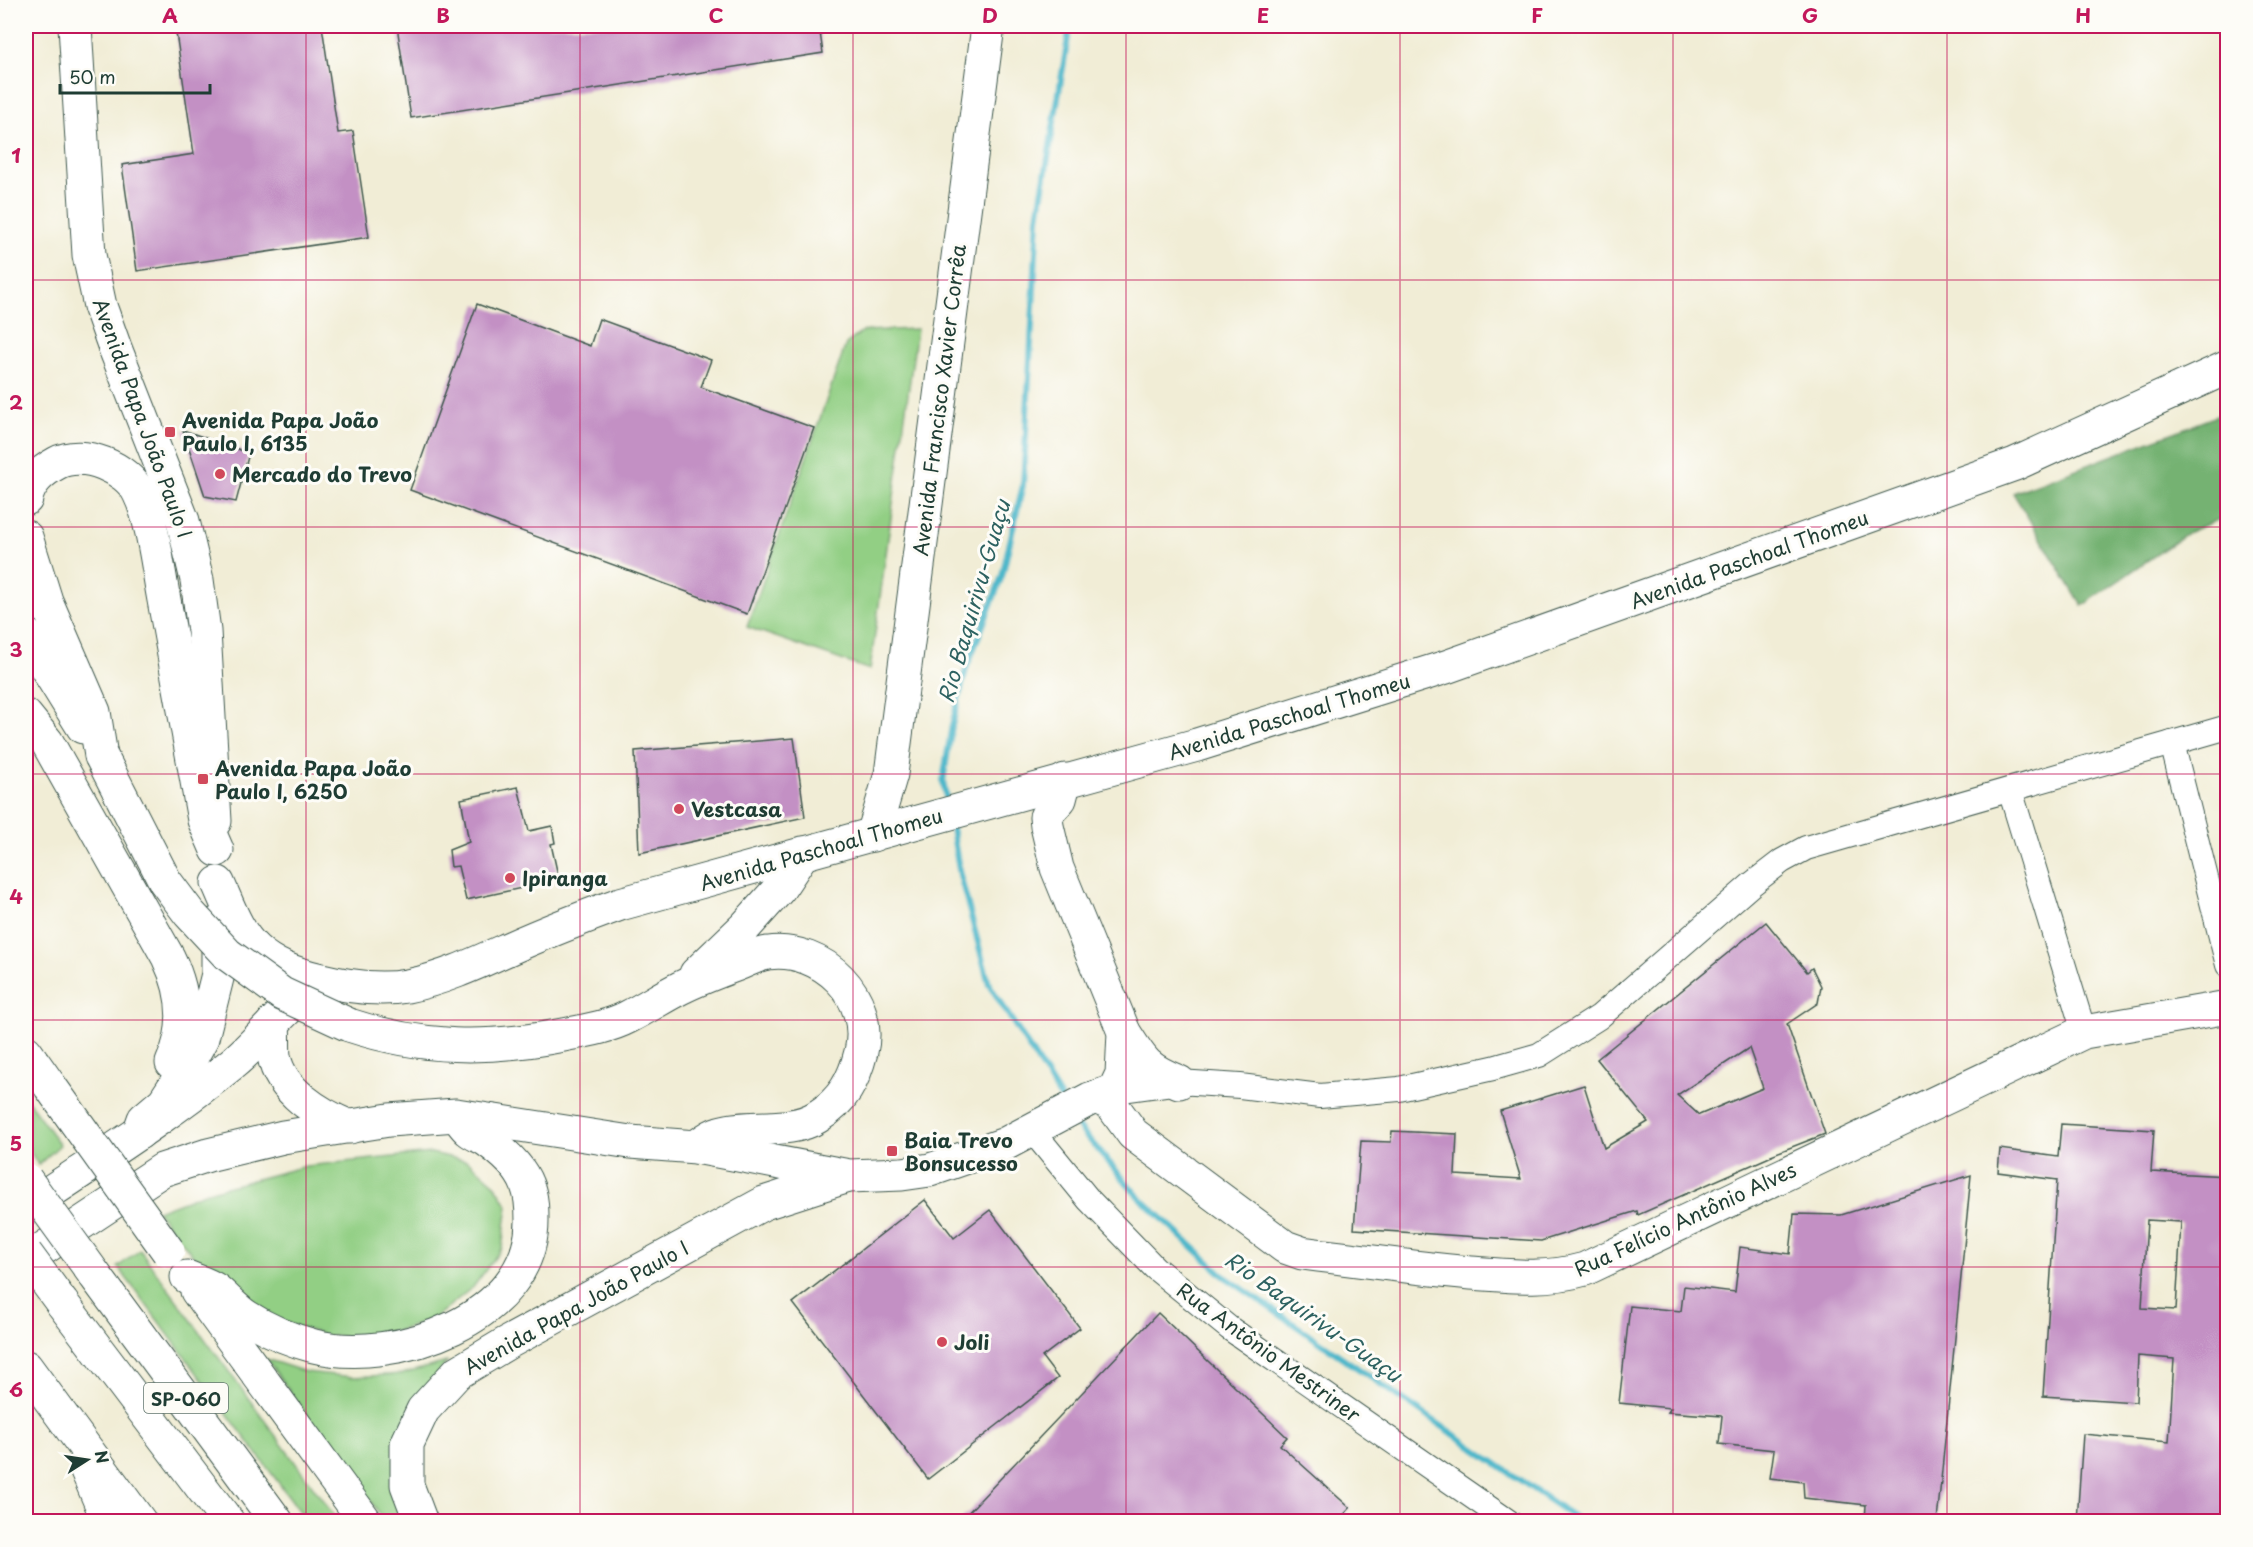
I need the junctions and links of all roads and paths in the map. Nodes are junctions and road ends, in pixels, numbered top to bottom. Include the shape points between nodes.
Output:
1 (75, 26) edge
2 (988, 26) edge
3 (2228, 367) edge
4 (26, 499) edge
5 (26, 537) edge
6 (26, 635) edge
7 (26, 716) edge
8 (2228, 727) edge
9 (2172, 743) junction
10 (101, 756) junction
11 (891, 774) junction
12 (1065, 780) junction
13 (2010, 790) junction
14 (987, 802) junction
15 (919, 822) junction
16 (873, 835) junction
17 (217, 850) junction
18 (803, 853) junction
19 (1057, 868) junction
20 (218, 883) junction
21 (2228, 964) edge
22 (328, 982) junction
23 (682, 987) junction
24 (2228, 1007) edge
25 (273, 1023) junction
26 (1124, 1032) junction
27 (2084, 1032) junction
28 (26, 1052) edge
29 (1179, 1082) junction
30 (1100, 1095) junction
31 (164, 1102) junction
32 (456, 1115) junction
33 (1042, 1124) junction
34 (350, 1127) junction
35 (139, 1132) junction
36 (696, 1147) junction
37 (849, 1176) junction
38 (26, 1180) edge
39 (26, 1208) edge
40 (26, 1254) edge
41 (26, 1260) edge
42 (187, 1277) junction
43 (31, 1374) edge
44 (86, 1448) junction
45 (105, 1521) edge
46 (140, 1521) edge
47 (228, 1521) edge
48 (277, 1521) edge
49 (366, 1521) edge
50 (421, 1521) edge
51 (1509, 1521) edge

1 - 17 main road, Avenida Papa João Paulo I via 89,255 98,296 135,403 183,521 197,580 204,631
2 - 11 main road, Avenida Francisco Xavier Corrêa
3 - 12 main road, Avenida Paschoal Thomeu via 2015,464 1446,668 1197,745
4 - 17 main road via 27,489 41,472 60,461 82,458 122,473 139,492 159,576 204,820
5 - 10 main road via 46,601 94,712
6 - 10 main road
7 - 31 main road via 53,752 178,977 181,1044 165,1076
8 - 9 street
9 - 13 street
9 - 21 street
10 - 23 main road, bridge via 165,881 189,913 227,954 282,994 349,1025 423,1043 506,1044 588,1030 626,1018
11 - 15 main road, Avenida Francisco Xavier Corrêa via 897,802
11 - 16 main road, Avenida Francisco Xavier Corrêa
12 - 14 main road, Avenida Paschoal Thomeu
12 - 19 main road via 1060,799 1046,818
13 - 27 street
13 - 29 street via 1831,840 1782,861 1599,1017 1539,1055 1399,1089 1320,1096
14 - 15 main road, Avenida Paschoal Thomeu
14 - 19 main road via 1030,820 1046,856
15 - 16 main road, Avenida Paschoal Thomeu
16 - 18 main road, Avenida Paschoal Thomeu
17 - 20 main road, Avenida Papa João Paulo I
18 - 22 main road, Avenida Paschoal Thomeu via 620,904 442,977 406,986
18 - 23 main road via 779,889 745,927
19 - 26 main road
20 - 22 main road, Avenida Papa João Paulo I via 239,928 255,950 278,966
20 - 31 main road, Avenida Papa João Paulo I via 218,974 210,1008 202,1038
22 - 25 main road via 309,992
23 - 36 main road via 767,953 797,953 830,968 849,990 859,1012 863,1042 855,1076 835,1103 815,1119 718,1133
24 - 27 main road, Rua Felício Antônio Alves
25 - 34 main road via 274,1057 282,1076 311,1106
25 - 35 main road via 234,1062
26 - 29 main road via 1154,1072
26 - 30 main road via 1122,1074
27 - 30 main road, Rua Felício Antônio Alves via 1585,1269 1562,1276 1414,1268 1302,1253 1285,1247 1133,1134
28 - 42 main road, bridge
29 - 30 street
30 - 33 main road
31 - 35 main road, Avenida Papa João Paulo I via 144,1119
32 - 34 main road
32 - 36 main road via 630,1142
32 - 42 main road via 516,1167 527,1184 532,1203 532,1236 524,1262 508,1288 482,1311 425,1340 391,1349 316,1347 286,1337 246,1316 214,1288
33 - 37 main road via 1005,1144 930,1170
33 - 51 street, Rua Antônio Mestriner via 1089,1200 1155,1268 1229,1328
34 - 41 main road via 251,1144 162,1170
35 - 39 main road
36 - 37 main road
37 - 50 main road, Avenida Papa João Paulo I via 764,1203 457,1373 423,1410 407,1444 407,1485
38 - 48 main road, SP-060, bridge
40 - 47 main road, SP-060, bridge
42 - 49 main road
43 - 44 main road
44 - 45 main road via 85,1466
44 - 46 main road

